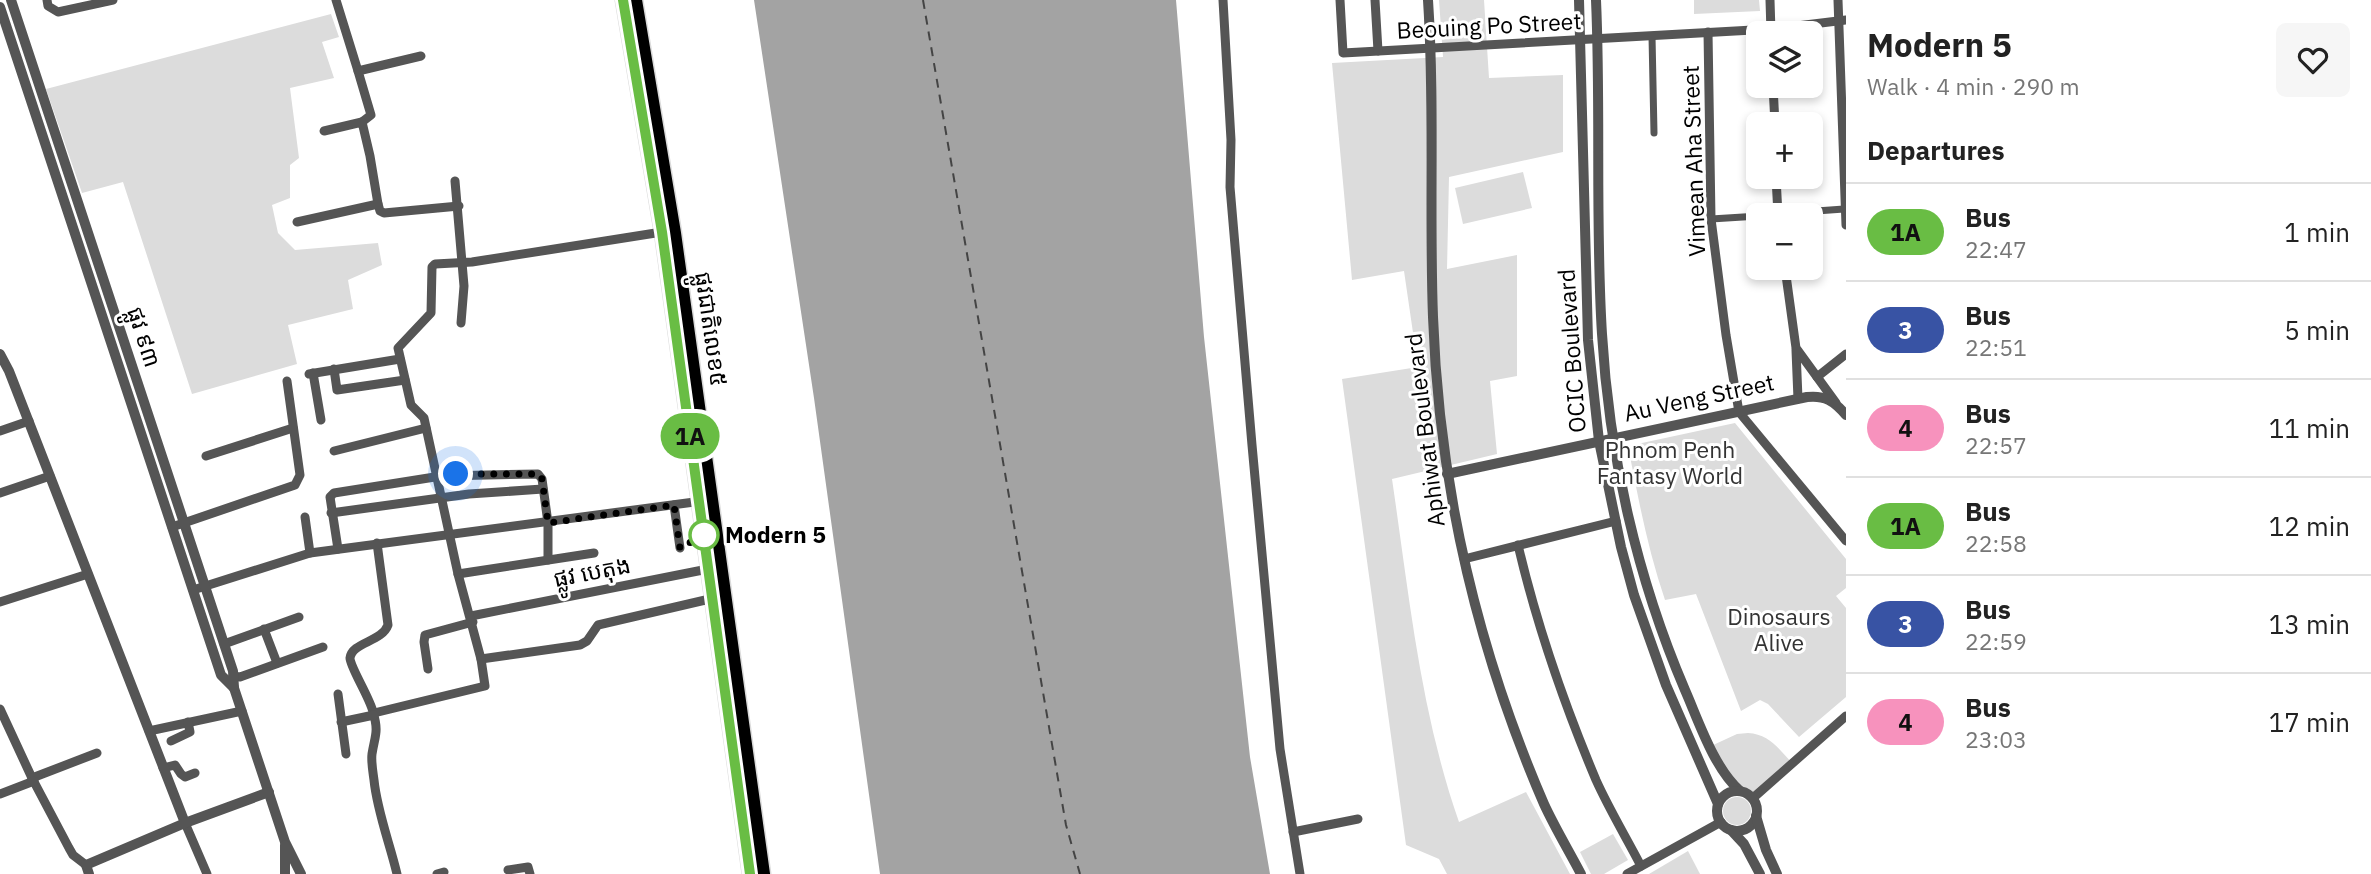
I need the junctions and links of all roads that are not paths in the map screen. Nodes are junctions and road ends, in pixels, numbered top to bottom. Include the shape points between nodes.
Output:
1 (11, 0) edge
2 (47, 0) edge
3 (111, 0) edge
4 (337, 0) edge
5 (624, 0) edge
6 (635, 0) edge
7 (1223, 0) edge
8 (1340, 0) edge
9 (1375, 0) edge
10 (1429, 0) edge
11 (1579, 0) edge
12 (1596, 0) edge
13 (1770, 0) edge
14 (1838, 0) edge
15 (0, 7) edge
16 (1771, 21) edge
17 (1842, 21) edge
18 (1823, 24) edge
19 (1746, 32) edge
20 (1708, 33) junction
21 (1651, 36) junction
22 (1598, 39) junction
23 (1582, 40) junction
24 (1431, 48) junction
25 (1378, 51) junction
26 (421, 55) dead end
27 (358, 71) junction
28 (362, 122) junction
29 (324, 131) dead end
30 (1654, 133) dead end
31 (455, 181) dead end
32 (379, 204) junction
33 (459, 206) junction
34 (1844, 209) junction
35 (1823, 211) edge
36 (1746, 216) edge
37 (1711, 219) junction
38 (297, 222) dead end
39 (1846, 225) edge
40 (662, 232) junction
41 (462, 262) junction
42 (1787, 280) edge
43 (461, 323) dead end
44 (1796, 348) junction
45 (0, 354) edge
46 (1846, 354) edge
47 (400, 359) junction
48 (334, 369) junction
49 (5, 373) edge
50 (1817, 377) junction
51 (405, 380) junction
52 (287, 381) dead end
53 (1798, 399) junction
54 (1836, 403) junction
55 (1739, 412) junction
56 (1846, 415) edge
57 (321, 420) dead end
58 (29, 421) junction
59 (293, 428) junction
60 (426, 428) junction
61 (0, 431) edge
62 (1613, 438) junction
63 (1599, 441) junction
64 (334, 451) dead end
65 (206, 456) dead end
66 (1447, 474) junction
67 (50, 476) junction
68 (436, 477) junction
69 (543, 489) junction
70 (0, 493) edge
71 (441, 497) junction
72 (705, 501) junction
73 (674, 505) junction
74 (331, 513) junction
75 (305, 517) dead end
76 (1616, 521) junction
77 (183, 523) junction
78 (548, 523) junction
79 (172, 527) junction
80 (450, 534) junction
81 (1846, 541) edge
82 (377, 543) junction
83 (1518, 545) junction
84 (680, 548) dead end
85 (338, 549) junction
86 (310, 553) junction
87 (593, 553) dead end
88 (1464, 559) junction
89 (548, 561) junction
90 (714, 568) junction
91 (88, 574) junction
92 (458, 574) junction
93 (199, 588) junction
94 (718, 598) junction
95 (1, 600) edge
96 (299, 617) dead end
97 (472, 619) junction
98 (264, 629) junction
99 (224, 644) junction
100 (323, 647) dead end
101 (481, 659) junction
102 (276, 663) junction
103 (428, 669) dead end
104 (233, 682) junction
105 (338, 694) dead end
106 (0, 709) edge
107 (242, 711) junction
108 (374, 714) junction
109 (1846, 716) edge
110 (188, 722) junction
111 (341, 722) junction
112 (11, 732) junction
113 (149, 732) junction
114 (0, 736) edge
115 (171, 741) dead end
116 (97, 753) dead end
117 (346, 754) dead end
118 (163, 768) junction
119 (195, 773) dead end
120 (33, 780) junction
121 (1740, 791) junction
122 (268, 792) junction
123 (0, 794) edge
124 (1753, 798) junction
125 (1718, 804) junction
126 (1756, 816) junction
127 (1358, 819) dead end
128 (185, 822) junction
129 (1721, 822) junction
130 (1731, 830) junction
131 (1293, 832) junction
132 (285, 842) junction
133 (1641, 866) junction
134 (87, 869) edge
135 (508, 870) dead end
136 (207, 874) edge
137 (285, 874) edge
138 (301, 874) edge
139 (397, 874) edge
140 (530, 874) edge
141 (750, 874) edge
142 (762, 874) edge
143 (1300, 874) edge
144 (1581, 874) edge
145 (1627, 874) edge
146 (1760, 874) edge
147 (1777, 874) edge

1 - 77 street, ផ្លូវ ៩៣
2 - 3 street via 58,12
4 - 27 street
5 - 40 highway, ផ្លូវជាតិលេខ៥
6 - 72 highway, ផ្លូវជាតិលេខ៥ via 668,192
7 - 131 street via 1230,187 1280,749
8 - 25 street, Beouing Po Street via 1343,53
9 - 25 street
10 - 24 street, Aphiwat Boulevard
11 - 23 street, OCIC Boulevard
12 - 22 street, OCIC Boulevard
13 - 16 street
14 - 17 street
15 - 79 street, ផ្លូវ ៩៣
17 - 18 street, Beouing Po Street
17 - 34 street
19 - 20 street, Beouing Po Street
20 - 21 street, Beouing Po Street
20 - 37 street, Vimean Aha Street
21 - 22 street, Beouing Po Street
21 - 30 street
22 - 23 street, Beouing Po Street
22 - 62 street, OCIC Boulevard via 1599,274
23 - 24 street, Beouing Po Street
23 - 63 street, OCIC Boulevard via 1588,340
24 - 25 street, Beouing Po Street
24 - 66 street, Aphiwat Boulevard via 1433,318
26 - 27 street
27 - 28 street via 371,115
28 - 29 street
28 - 32 street
31 - 33 street
32 - 33 street via 384,213
32 - 38 street
33 - 41 street
34 - 35 street
34 - 39 street
36 - 37 street
37 - 55 street, Vimean Aha Street
40 - 41 street
40 - 72 highway, ផ្លូវជាតិលេខ៥
41 - 43 street
41 - 47 street via 432,267 431,313 398,346
42 - 44 street
44 - 50 street
44 - 53 street
45 - 49 street
46 - 50 street
47 - 48 street
47 - 51 street
48 - 51 street via 337,390
48 - 57 street via 311,373
49 - 58 street
50 - 54 street
51 - 60 street via 412,409 422,415
52 - 59 street
53 - 54 street, Au Veng Street via 1817,396
53 - 55 street, Au Veng Street
54 - 56 street
55 - 62 street, Au Veng Street
55 - 81 street
58 - 61 street
58 - 67 street
59 - 65 street
59 - 77 street via 300,475 295,485
60 - 64 street
60 - 68 street
62 - 63 street, Au Veng Street
62 - 121 street, OCIC Boulevard via 1635,544 1658,619 1696,716 1728,781
63 - 66 street, Au Veng Street
63 - 76 street, OCIC Boulevard
66 - 88 street, Aphiwat Boulevard
67 - 70 street
67 - 91 street
68 - 69 street via 538,474
68 - 71 street
68 - 74 street via 334,493
69 - 71 street
69 - 78 street
71 - 74 street
71 - 80 street
72 - 73 street
72 - 90 highway, ផ្លូវជាតិលេខ៥
73 - 78 street
73 - 84 street
74 - 85 street
75 - 86 street
76 - 83 street
76 - 125 street, OCIC Boulevard via 1651,647
77 - 79 street
77 - 93 street, ផ្លូវ ៩៣
78 - 80 street
78 - 89 street
79 - 93 street, ផ្លូវ ៩៣
80 - 82 street
80 - 92 street
82 - 85 street
82 - 108 street via 388,625 380,637 357,648 350,660
83 - 88 street
83 - 133 street via 1555,675 1597,782
85 - 86 street
86 - 93 street
87 - 89 street
88 - 144 street, Aphiwat Boulevard via 1501,694 1545,805
89 - 92 street
90 - 94 highway, ផ្លូវជាតិលេខ៥
90 - 97 street, ផ្លូវ បេតុង
91 - 95 street
91 - 113 street
92 - 97 street
93 - 99 street, ផ្លូវ ៩៣
93 - 104 street, ផ្លូវ ៩៣ via 221,675
94 - 101 street via 598,625 580,645
94 - 141 highway, ផ្លូវជាតិលេខ៥
94 - 142 highway, ផ្លូវជាតិលេខ៥
96 - 98 street
97 - 101 street
97 - 103 street, ផ្លូវ បេតុង via 425,635
98 - 99 street
98 - 102 street
99 - 104 street, ផ្លូវ ៩៣
100 - 102 street
101 - 108 street via 485,686
102 - 104 street
104 - 107 street, ផ្លូវ ៩៣
105 - 111 street
106 - 112 street
107 - 110 street
107 - 122 street, ផ្លូវ ៩៣
108 - 111 street
108 - 139 street via 374,783
109 - 124 street
110 - 113 street
110 - 115 street via 190,732
111 - 117 street
112 - 114 street
112 - 120 street
113 - 118 street
116 - 120 street
118 - 119 street via 175,765 185,777
118 - 128 street
120 - 123 street
120 - 134 street via 74,855
121 - 124 street
121 - 125 street via 1727,794
122 - 128 street
122 - 132 street, ផ្លូវ ៩៣
124 - 126 street
125 - 129 street
126 - 130 street via 1746,828
126 - 147 street
127 - 131 street
128 - 134 street
128 - 136 street
129 - 130 street
129 - 133 street
130 - 146 street
131 - 143 street
132 - 137 street
132 - 138 street, ផ្លូវ ៩៣
133 - 145 street
135 - 140 street via 528,867

